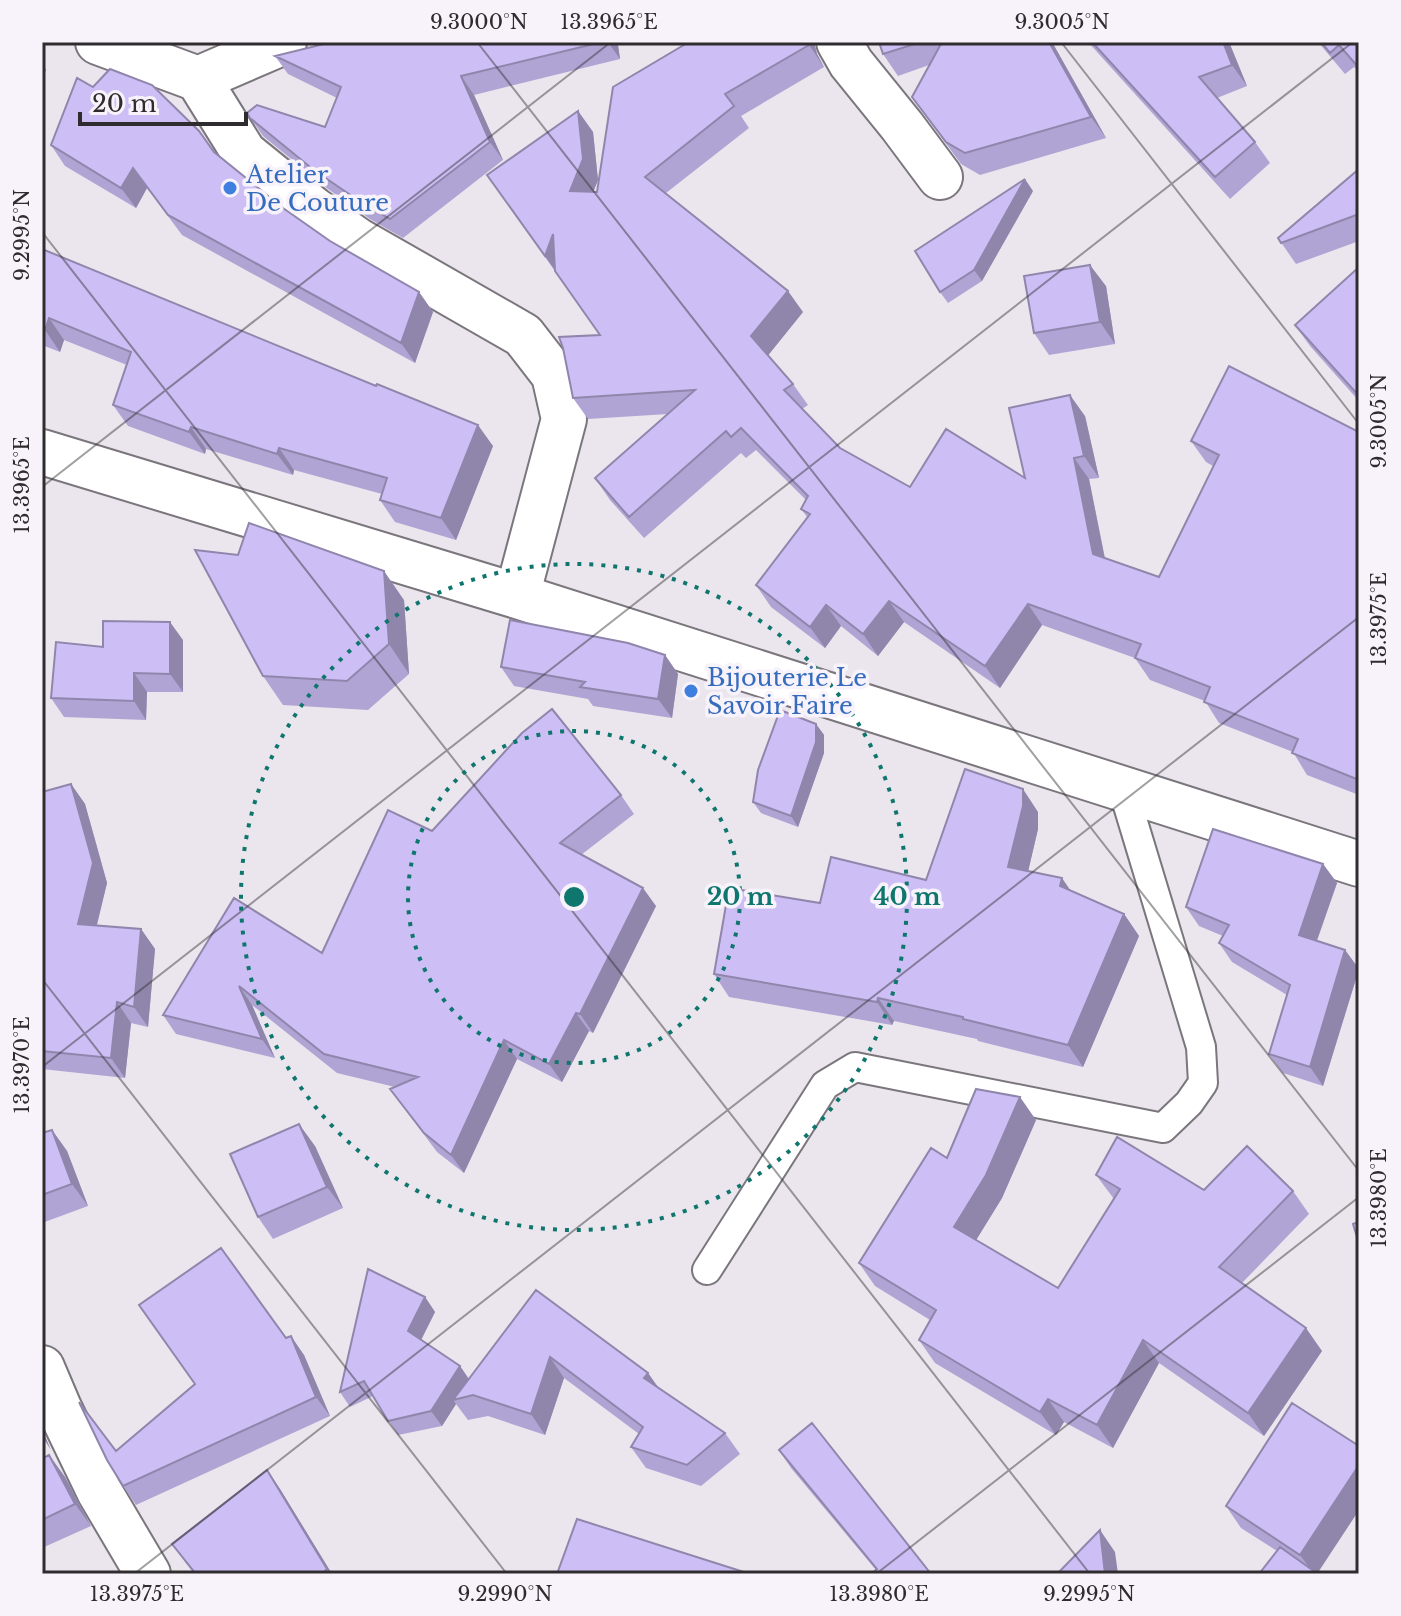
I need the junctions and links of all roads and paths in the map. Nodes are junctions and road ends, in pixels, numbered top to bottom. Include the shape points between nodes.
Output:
1 (98, 42) edge
2 (284, 42) edge
3 (839, 42) edge
4 (198, 79) junction
5 (940, 177) dead end
6 (42, 452) edge
7 (517, 596) junction
8 (1123, 789) junction
9 (1359, 864) edge
10 (707, 1270) dead end
11 (42, 1368) edge
12 (148, 1574) edge

1 - 4 street
2 - 4 street
3 - 5 street
4 - 7 street via 244,153 357,240 523,335 554,375 564,419
6 - 7 street
7 - 8 street
8 - 9 street
8 - 10 lane via 1201,1047 1203,1083 1189,1103 1163,1128 855,1067 825,1085
11 - 12 street via 99,1491

